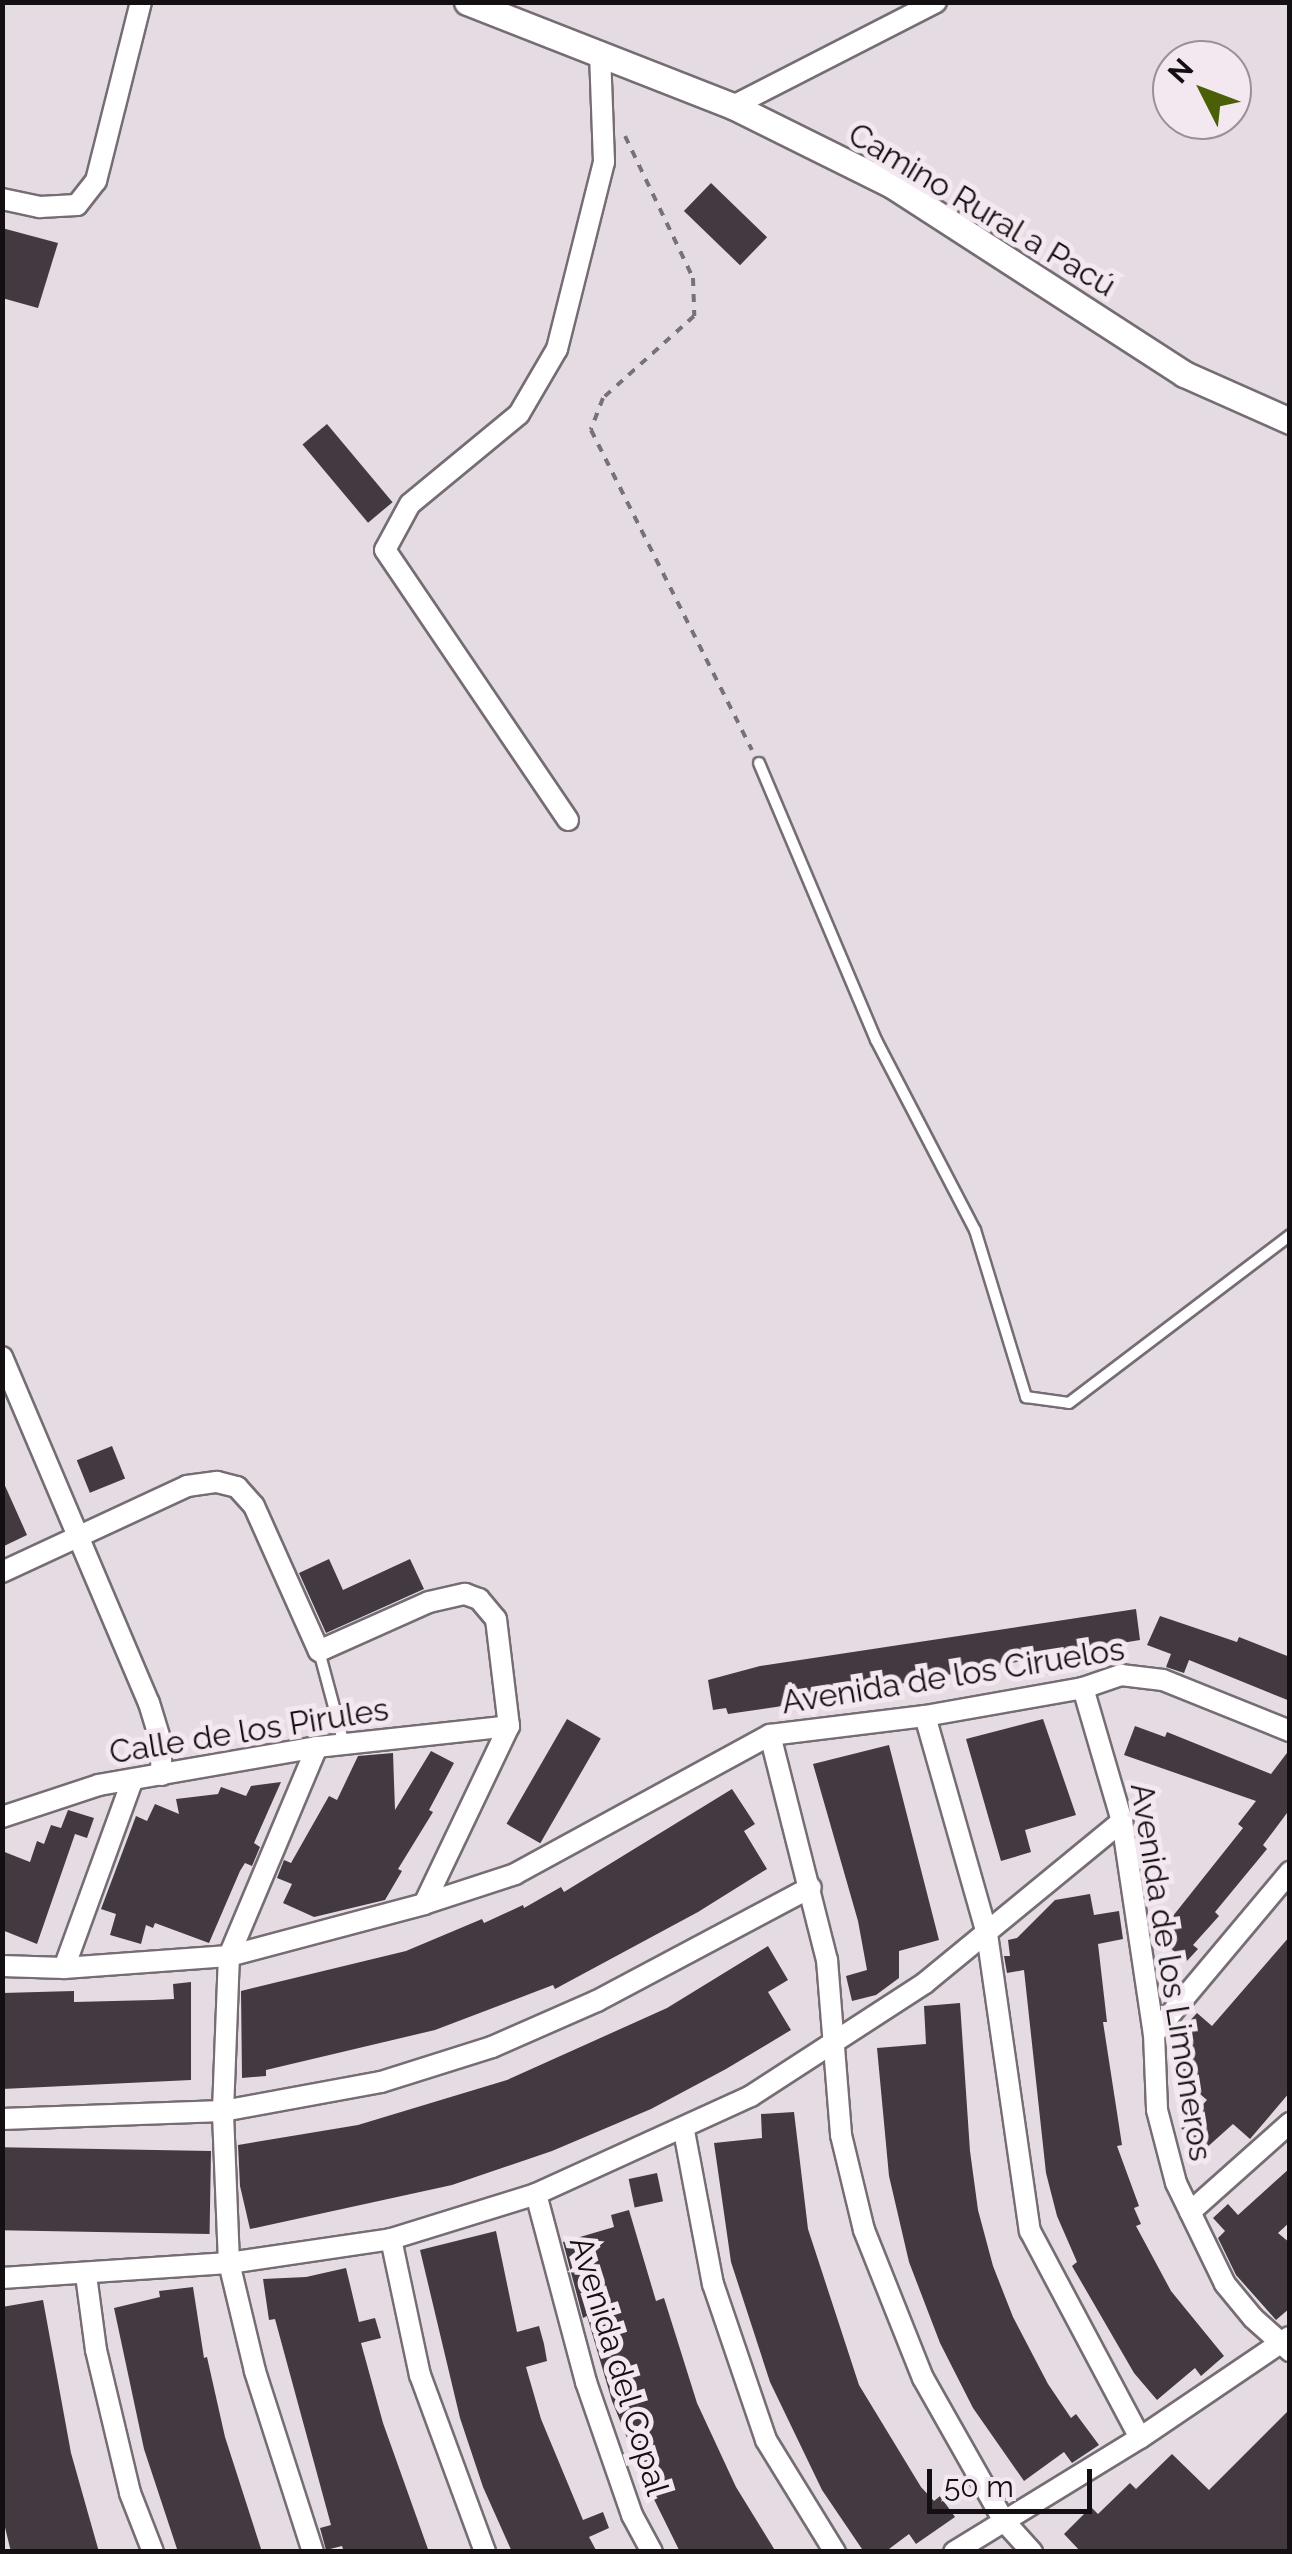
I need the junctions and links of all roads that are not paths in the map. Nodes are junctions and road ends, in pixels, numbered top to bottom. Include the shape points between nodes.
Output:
1 (141, 2) edge
2 (467, 2) edge
3 (936, 2) edge
4 (600, 52) junction
5 (733, 106) junction
6 (2, 199) edge
7 (1290, 421) edge
8 (759, 763) road end
9 (568, 820) dead end
10 (1290, 1235) edge
11 (2, 1357) edge
12 (81, 1539) junction
13 (2, 1572) edge
14 (319, 1651) junction
15 (1084, 1688) junction
16 (925, 1716) junction
17 (509, 1726) junction
18 (1290, 1731) edge
19 (770, 1735) junction
20 (344, 1744) junction
21 (317, 1747) junction
22 (162, 1776) junction
23 (132, 1781) junction
24 (2, 1818) edge
25 (1122, 1821) junction
26 (1290, 1872) edge
27 (810, 1886) junction
28 (424, 1904) junction
29 (987, 1934) junction
30 (229, 1956) junction
31 (2, 1966) edge
32 (64, 1968) junction
33 (1154, 2034) junction
34 (832, 2044) junction
35 (223, 2111) junction
36 (2, 2118) edge
37 (1290, 2123) edge
38 (684, 2130) junction
39 (536, 2194) junction
40 (1190, 2212) junction
41 (390, 2239) junction
42 (230, 2264) junction
43 (86, 2275) junction
44 (2, 2278) edge
45 (1287, 2344) edge
46 (1140, 2438) junction
47 (1004, 2521) junction
48 (152, 2552) edge
49 (313, 2552) edge
50 (485, 2552) edge
51 (652, 2552) edge
52 (835, 2552) edge
53 (954, 2552) edge
54 (1032, 2552) edge

1 - 6 street via 96,180 76,206
2 - 4 street, Camino Rural a Pacú
3 - 5 street
4 - 5 street, Camino Rural a Pacú
4 - 9 street via 604,162 557,349 519,414 410,504 385,550
5 - 7 street, Camino Rural a Pacú via 892,185 1184,374
8 - 10 lane via 876,1040 974,1230 1026,1397 1069,1403
11 - 12 street
12 - 13 street
12 - 14 street via 187,1486 237,1487 254,1506
12 - 22 street via 149,1703
14 - 17 street via 429,1602 466,1594 479,1598 496,1619
14 - 20 lane
15 - 16 street, Avenida de los Ciruelos
15 - 18 street, Avenida de los Ciruelos via 1121,1675 1144,1676
15 - 25 street, Avenida de los Limoneros
16 - 19 street, Avenida de los Ciruelos
16 - 29 street
17 - 20 street, Calle de los Pirules
17 - 28 street
19 - 27 street
19 - 28 street, Avenida de los Ciruelos via 515,1874
20 - 21 street, Calle de los Pirules
21 - 22 street, Calle de los Pirules
21 - 30 street
22 - 23 street, Calle de los Pirules
23 - 24 street, Calle de los Pirules via 99,1784
23 - 32 street
25 - 29 street
25 - 33 street, Avenida de los Limoneros
26 - 33 street
27 - 34 street via 827,1960
27 - 35 street via 598,2000 492,2047 381,2082
28 - 30 street, Avenida de los Ciruelos
29 - 34 street
29 - 46 street via 1030,2232
30 - 32 street, Avenida de los Ciruelos
30 - 35 street
31 - 32 street, Avenida de los Ciruelos
33 - 40 street, Avenida de los Limoneros via 1157,2110
34 - 38 street
34 - 47 street via 840,2135 864,2230 923,2378
35 - 36 street
35 - 42 street
37 - 40 street
38 - 39 street
38 - 52 street via 713,2284 766,2440
39 - 41 street
39 - 51 street, Avenida del Copal via 586,2382 632,2515
40 - 45 street, Avenida de los Limoneros via 1226,2284 1253,2318
41 - 42 street
41 - 50 street via 420,2376
42 - 43 street
42 - 49 street via 255,2372
43 - 44 street
43 - 48 street via 96,2350 130,2493
45 - 46 street
46 - 47 street
47 - 53 street
47 - 54 street

